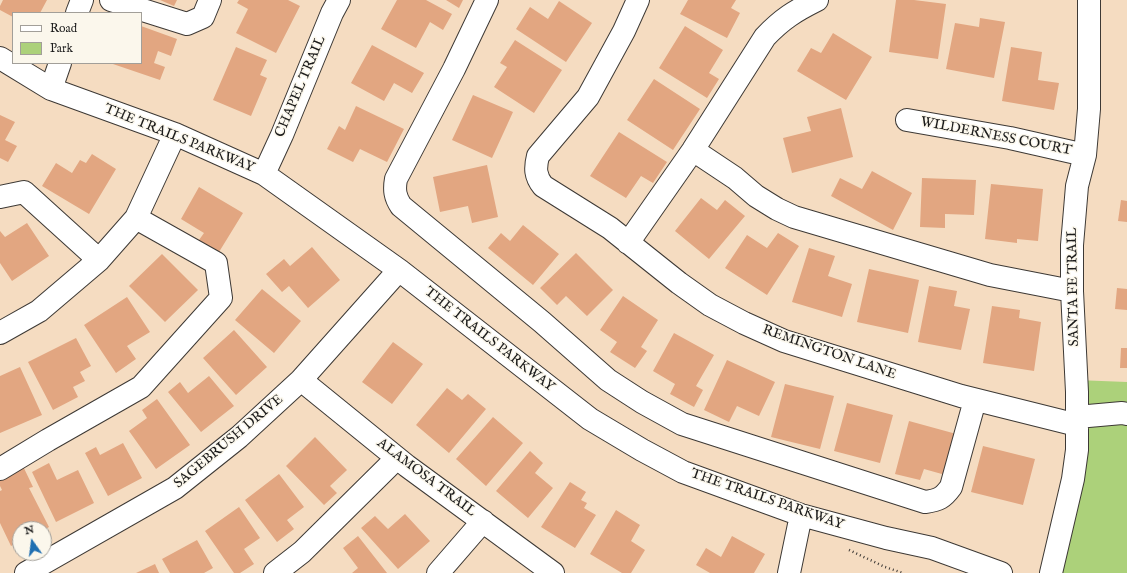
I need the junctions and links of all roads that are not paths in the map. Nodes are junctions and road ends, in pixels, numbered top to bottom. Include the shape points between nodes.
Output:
1 (82, 0) edge
2 (111, 0) edge
3 (210, 0) edge
4 (339, 0) edge
5 (487, 0) edge
6 (638, 0) edge
7 (817, 0) edge
8 (1089, 0) edge
9 (77, 12) edge
10 (0, 58) edge
11 (60, 64) edge
12 (51, 89) junction
13 (907, 120) dead end
14 (175, 134) junction
15 (693, 150) junction
16 (1085, 154) junction
17 (264, 174) junction
18 (0, 197) edge
19 (136, 218) junction
20 (628, 243) junction
21 (99, 260) junction
22 (399, 270) junction
23 (1072, 291) junction
24 (0, 333) edge
25 (301, 380) junction
26 (975, 400) junction
27 (1127, 414) edge
28 (1077, 421) junction
29 (397, 458) junction
30 (0, 469) edge
31 (801, 515) junction
32 (483, 521) junction
33 (26, 573) edge
34 (275, 573) edge
35 (438, 573) edge
36 (553, 573) edge
37 (789, 573) edge
38 (1002, 573) edge
39 (1051, 573) edge

1 - 9 street
2 - 3 street via 187,24 203,17
4 - 17 street, CHAPEL TRAIL
5 - 26 street via 396,179 396,197 401,206 608,380 682,424 925,502 937,500 952,486
6 - 20 street, REMINGTON LANE via 588,97 538,156 535,168 537,179 543,186 610,228
7 - 15 street via 777,24 765,38
8 - 16 street, SANTA FE TRAIL via 1089,109
10 - 12 street, THE TRAILS PARKWAY
11 - 12 street
12 - 14 street, THE TRAILS PARKWAY
13 - 16 street, WILDERNESS COURT
14 - 17 street, THE TRAILS PARKWAY
14 - 19 street
15 - 20 street
15 - 23 street via 735,178 756,196 794,217 990,275
16 - 23 street, SANTA FE TRAIL via 1077,186 1072,245
17 - 22 street, THE TRAILS PARKWAY
18 - 21 street via 24,192
19 - 21 street
19 - 30 street via 216,263 221,298 141,387
20 - 26 street, REMINGTON LANE via 710,305 744,323 784,341
21 - 24 street via 39,311
22 - 25 street, SAGEBRUSH DRIVE
22 - 31 street, THE TRAILS PARKWAY via 590,419 683,472
23 - 28 street, SANTA FE TRAIL
25 - 29 street, ALAMOSA TRAIL
25 - 33 street, SAGEBRUSH DRIVE via 239,437 175,488
26 - 28 street, REMINGTON LANE
27 - 28 street, REMINGTON LANE
28 - 39 street, SANTA FE TRAIL via 1073,479
29 - 32 street, ALAMOSA TRAIL
29 - 34 street via 302,552
31 - 37 street
31 - 38 street, THE TRAILS PARKWAY via 932,548
32 - 35 street
32 - 36 street, ALAMOSA TRAIL

